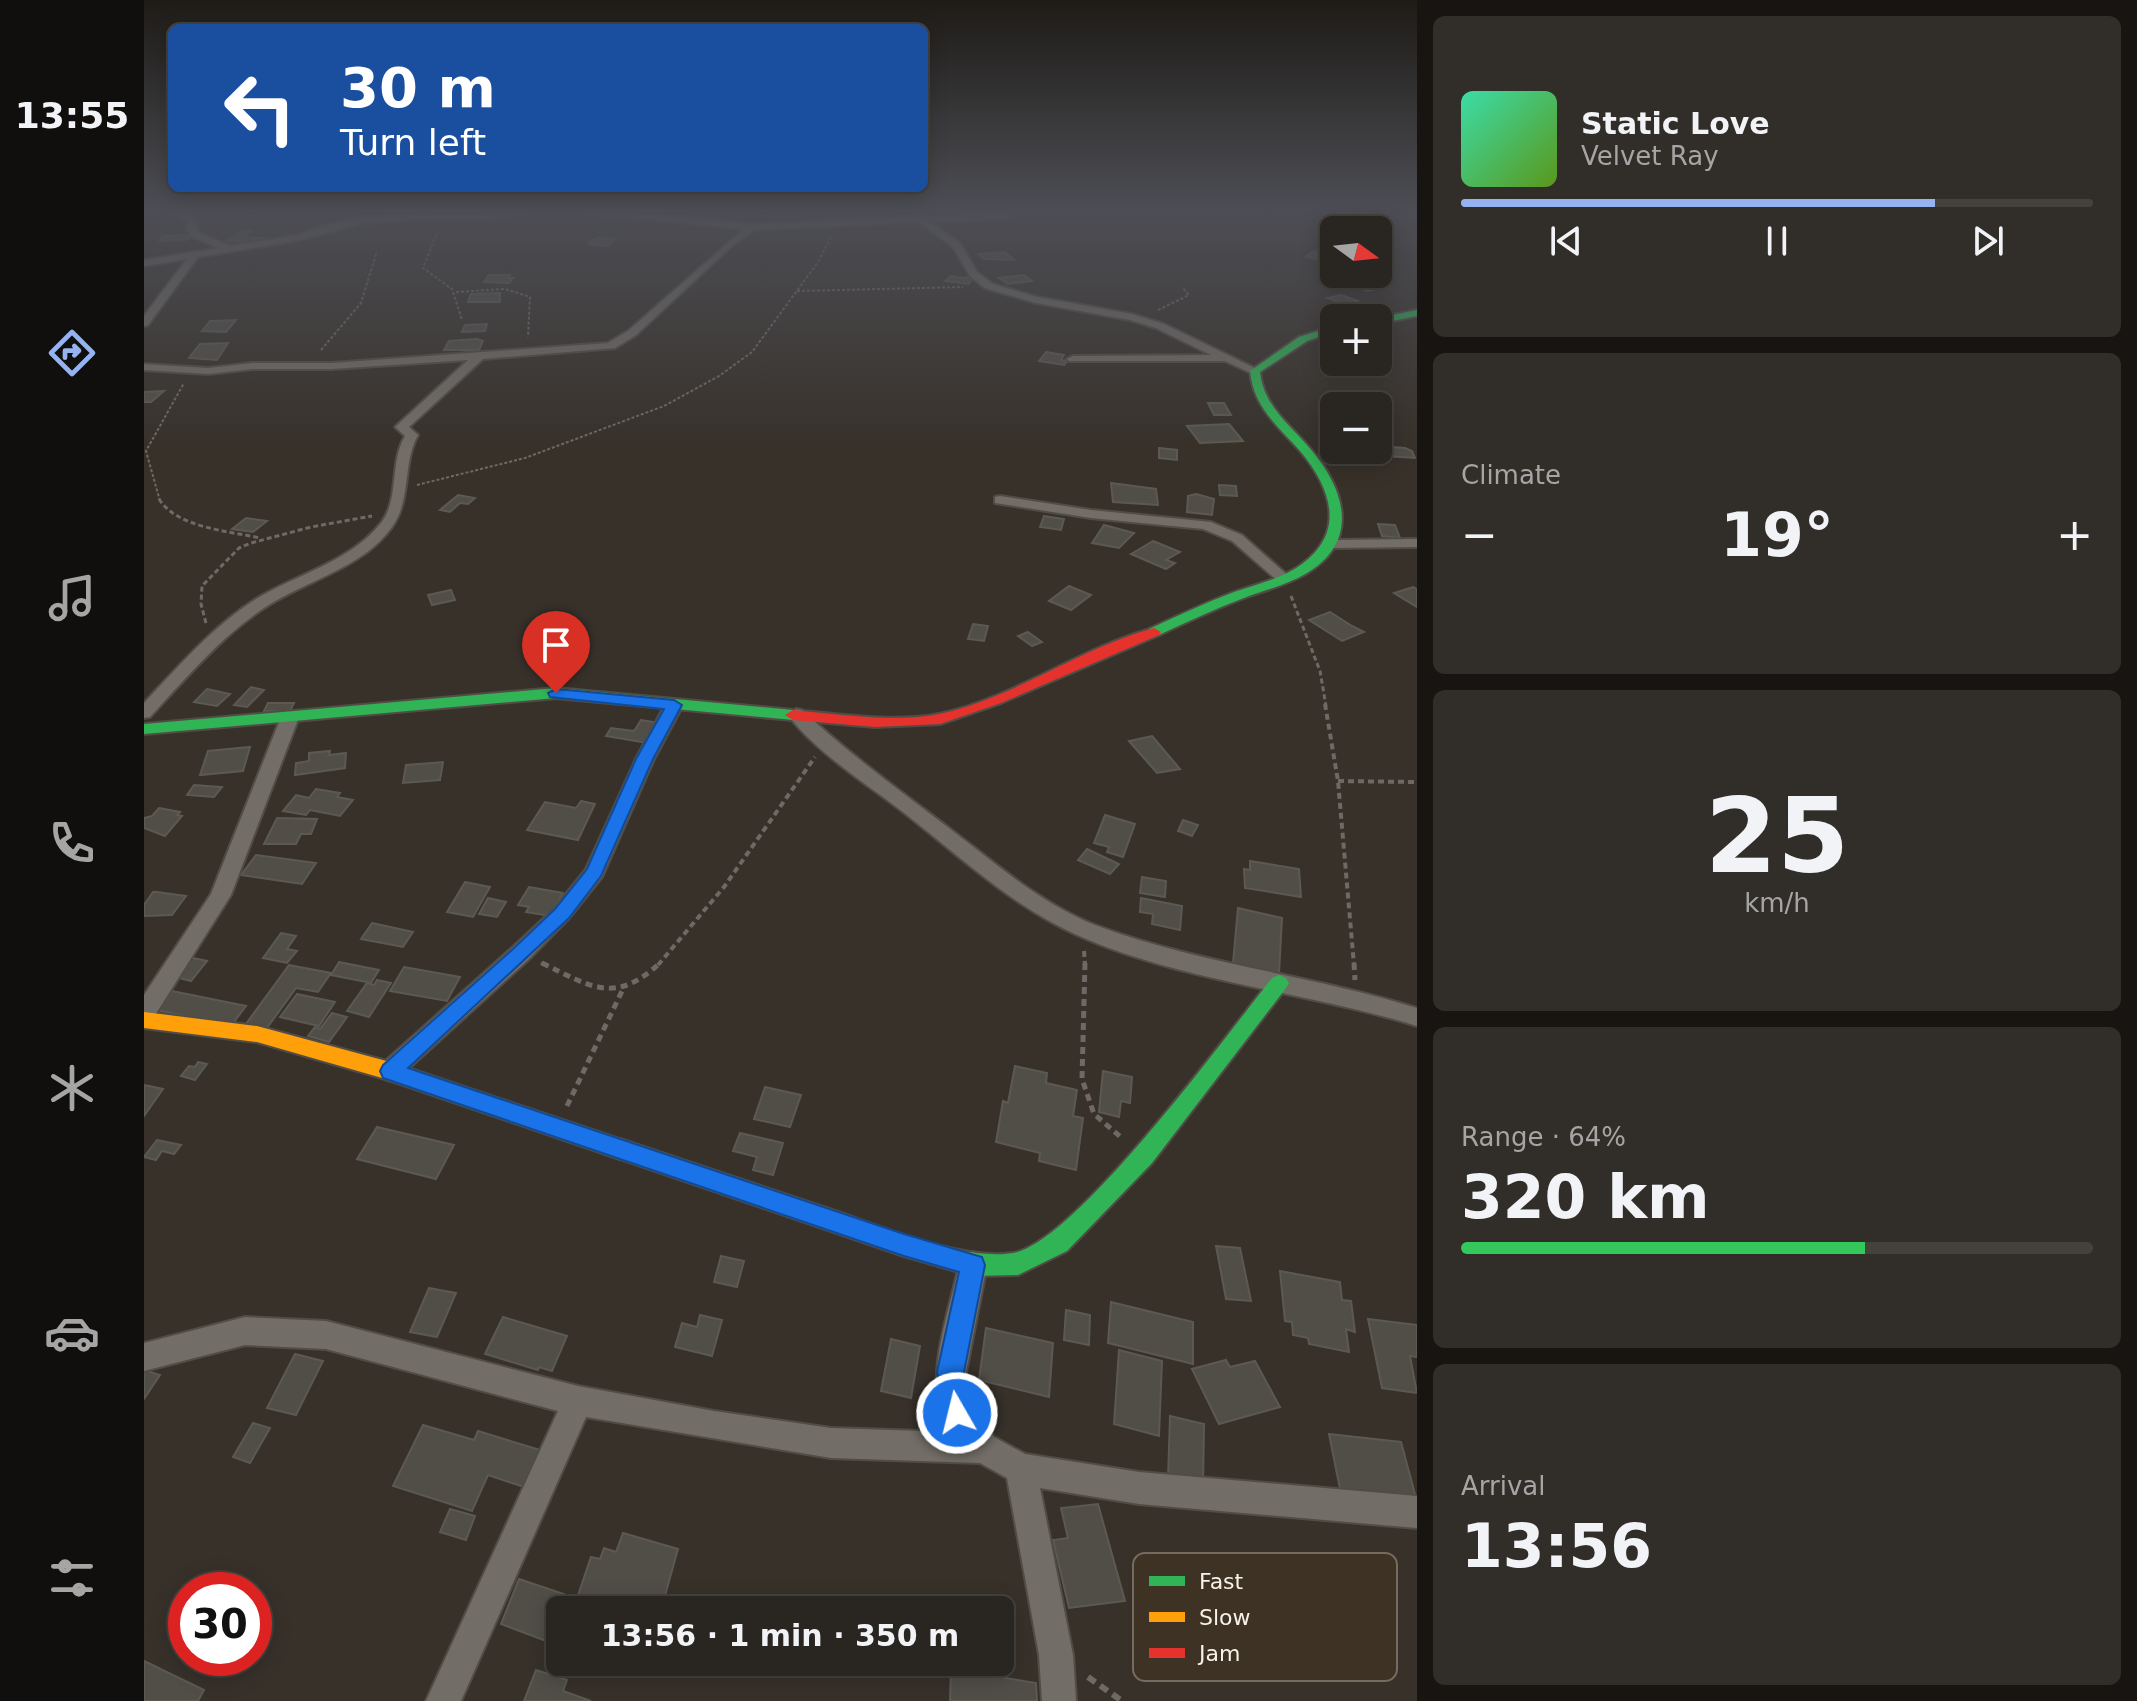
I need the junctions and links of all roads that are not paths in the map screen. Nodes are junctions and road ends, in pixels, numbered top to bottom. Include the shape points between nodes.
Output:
1 (170, 287) edge
2 (681, 287) edge
3 (994, 287) edge
4 (1417, 313) edge
5 (1392, 318) edge
6 (146, 320) edge
7 (1320, 334) edge
8 (481, 354) junction
9 (1227, 358) junction
10 (1073, 359) dead end
11 (144, 367) edge
12 (1255, 371) junction
13 (1000, 500) dead end
14 (1417, 543) edge
15 (1330, 544) junction
16 (1284, 579) junction
17 (674, 705) junction
18 (144, 713) edge
19 (796, 714) junction
20 (290, 717) junction
21 (144, 729) edge
22 (1279, 983) junction
23 (144, 1017) edge
24 (1417, 1017) edge
25 (390, 1071) junction
26 (973, 1265) junction
27 (144, 1357) edge
28 (578, 1401) junction
29 (983, 1448) junction
30 (1021, 1469) junction
31 (1417, 1512) edge
32 (443, 1701) edge
33 (1059, 1701) edge

1 - 6 street
2 - 8 street via 611,346
3 - 9 street via 1132,317
4 - 5 street
7 - 12 street
8 - 11 street via 307,367
8 - 18 street via 401,427 412,435 404,447 402,488 394,514 370,544 285,587 245,614
9 - 10 street
9 - 12 street
12 - 15 street via 1263,405 1331,484 1338,515
13 - 16 street via 1206,525 1237,538
14 - 15 street
15 - 16 street via 1308,566
16 - 19 street via 940,719 875,722
17 - 19 street
17 - 20 street via 556,693
17 - 25 street via 595,872 520,954
19 - 22 street via 1016,890 1084,929 1159,954
20 - 21 street
20 - 23 street via 221,895
22 - 24 street
22 - 26 street via 1144,1156 1058,1243 1018,1264
23 - 25 street via 257,1034
25 - 26 street
26 - 29 street via 951,1372 957,1413
27 - 28 street via 245,1331 326,1335
28 - 29 street via 831,1443
28 - 32 street
29 - 30 street
30 - 31 street via 1139,1488
30 - 33 street via 1056,1655

